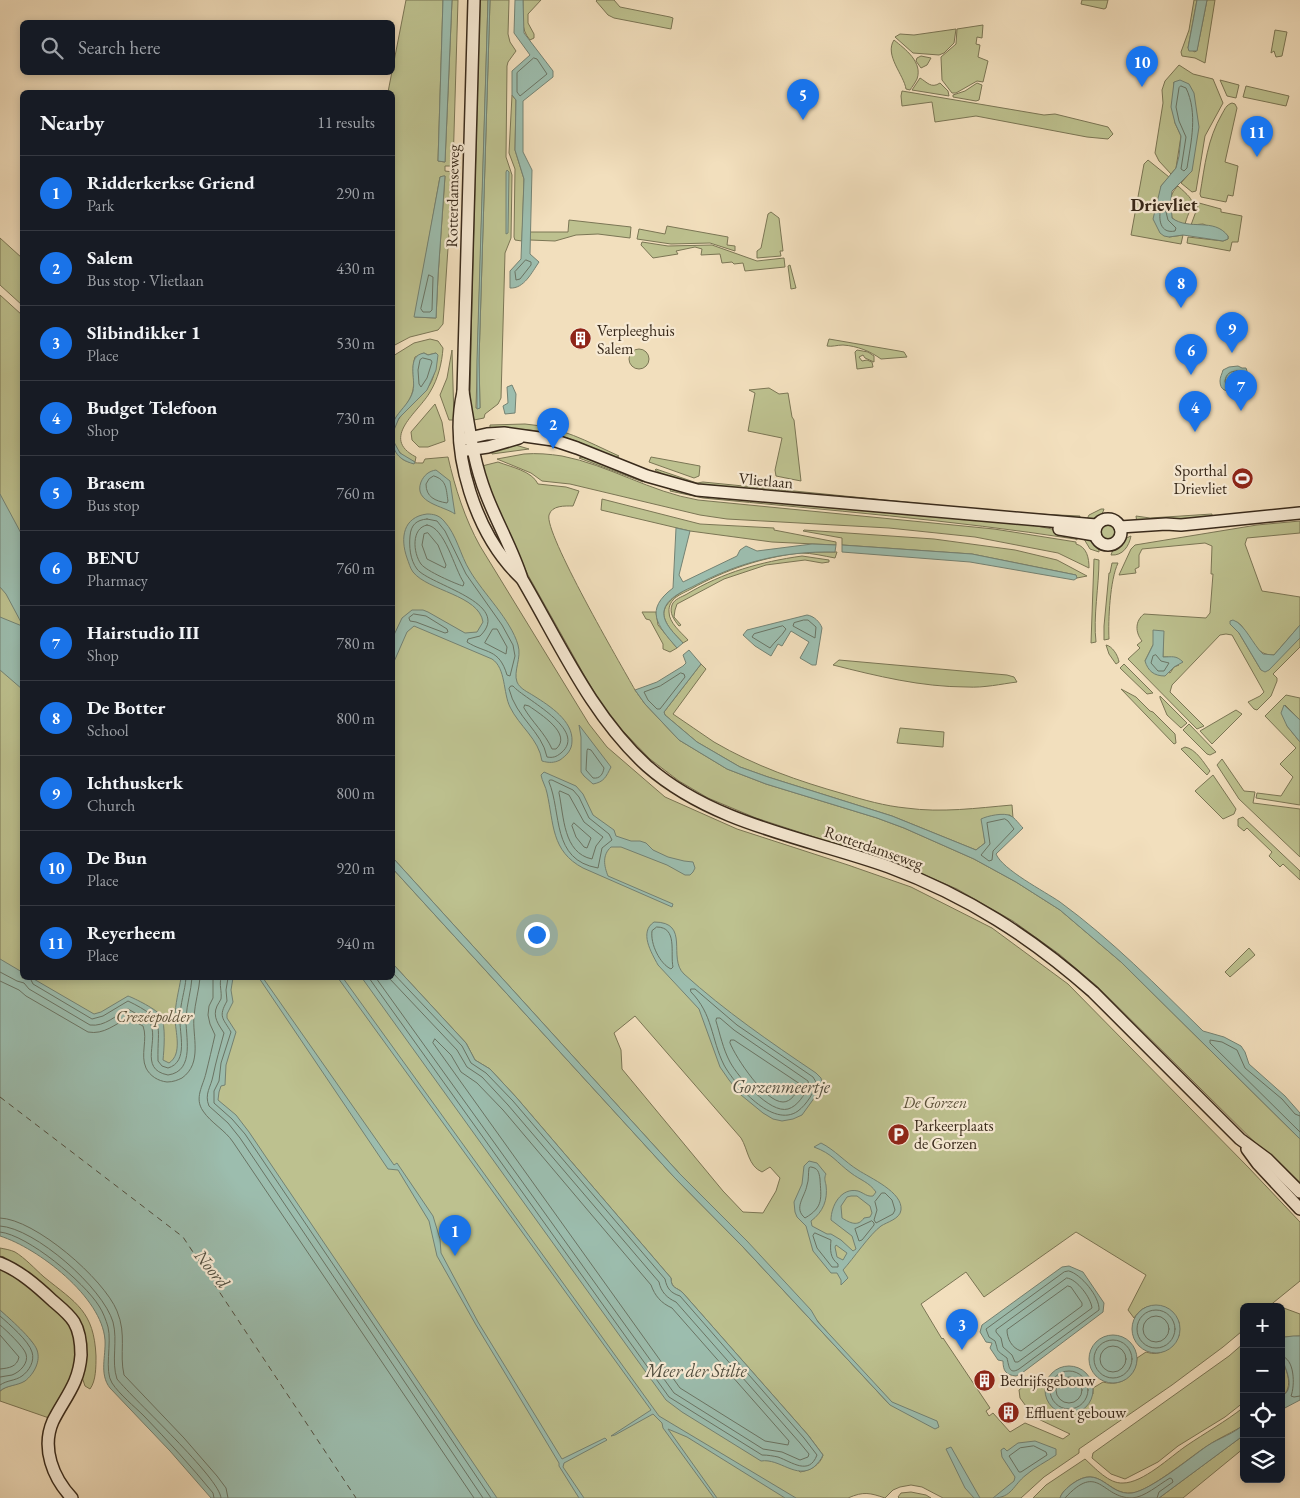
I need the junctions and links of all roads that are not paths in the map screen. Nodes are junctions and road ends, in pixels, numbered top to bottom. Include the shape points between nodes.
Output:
1 (474, 0) edge
2 (466, 444) junction
3 (1300, 513) edge
4 (1096, 530) junction
5 (1120, 531) junction
6 (1240, 1139) junction
7 (1300, 1192) edge
8 (1300, 1209) edge
9 (0, 1263) edge
10 (72, 1498) edge

1 - 2 main road, Rotterdamseweg via 463,392 458,420
2 - 4 main road, Vlietlaan via 494,433 504,433 553,440 647,476 697,490 1034,519
2 - 6 main road, Rotterdamseweg via 522,579 597,709 623,743 657,774 713,808 917,878 1003,922 1088,987
3 - 5 main road
4 - 5 main road via 1101,521 1107,519 1116,522
4 - 5 main road via 1099,542 1107,546 1115,543
6 - 7 main road, Rotterdamseweg via 1267,1159
6 - 8 main road, Rotterdamseweg via 1258,1164
9 - 10 main road via 34,1284 67,1314 78,1331 81,1348 79,1371 52,1424 48,1443 54,1472

